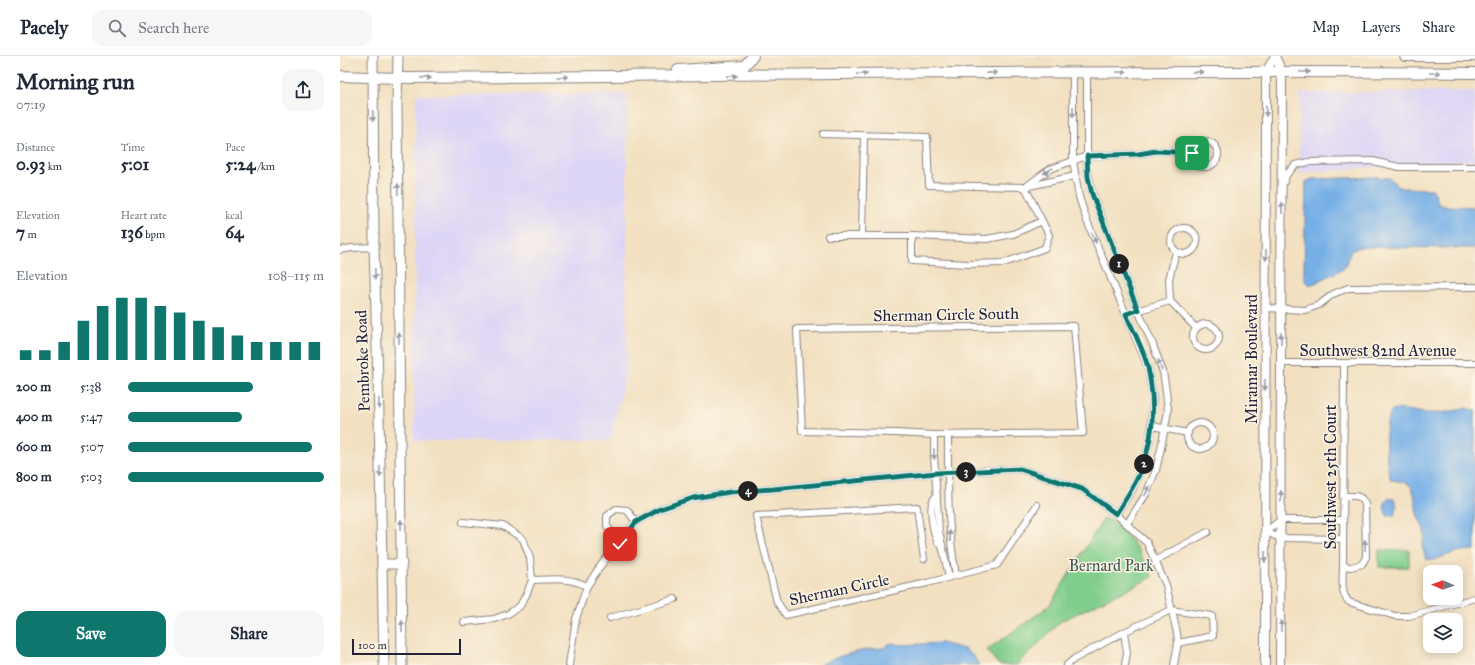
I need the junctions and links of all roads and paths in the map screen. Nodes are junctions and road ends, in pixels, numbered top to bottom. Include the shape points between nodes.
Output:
1 (373, 56) edge
2 (398, 56) edge
3 (753, 56) edge
4 (1275, 56) edge
5 (1405, 56) edge
6 (1475, 56) edge
7 (1073, 72) junction
8 (1088, 72) junction
9 (1266, 72) junction
10 (1282, 72) junction
11 (1475, 73) edge
12 (340, 76) edge
13 (633, 76) junction
14 (373, 77) junction
15 (397, 78) junction
16 (823, 134) dead end
17 (864, 136) junction
18 (1192, 153) junction
19 (1087, 156) junction
20 (1073, 161) junction
21 (1475, 167) edge
22 (1075, 176) junction
23 (1025, 187) junction
24 (1282, 187) junction
25 (1042, 221) junction
26 (828, 236) dead end
27 (862, 236) junction
28 (912, 236) junction
29 (374, 247) junction
30 (340, 250) edge
31 (1176, 252) junction
32 (1475, 287) edge
33 (1170, 301) junction
34 (1266, 308) junction
35 (1282, 309) junction
36 (1138, 310) junction
37 (1126, 314) junction
38 (1196, 328) junction
39 (1281, 363) junction
40 (1344, 363) junction
41 (1475, 363) edge
42 (1152, 426) junction
43 (1165, 429) junction
44 (1188, 433) junction
45 (934, 435) junction
46 (948, 435) junction
47 (948, 472) junction
48 (936, 473) junction
49 (937, 495) junction
50 (1342, 496) junction
51 (1037, 505) dead end
52 (1116, 514) junction
53 (938, 517) junction
54 (949, 517) junction
55 (1281, 520) junction
56 (1343, 520) junction
57 (462, 522) dead end
58 (636, 522) junction
59 (1127, 524) junction
60 (1208, 532) dead end
61 (1265, 532) junction
62 (1281, 538) junction
63 (1343, 539) junction
64 (620, 544) junction
65 (942, 546) junction
66 (924, 560) dead end
67 (1156, 560) junction
68 (382, 564) junction
69 (402, 564) junction
70 (1343, 566) junction
71 (956, 575) junction
72 (949, 577) junction
73 (532, 580) junction
74 (588, 586) junction
75 (1475, 598) edge
76 (675, 599) dead end
77 (1172, 610) junction
78 (610, 618) dead end
79 (464, 622) dead end
80 (1124, 632) junction
81 (1178, 643) junction
82 (384, 665) edge
83 (402, 665) edge
84 (569, 665) edge
85 (1067, 665) edge
86 (1125, 665) edge
87 (1174, 665) edge
88 (1265, 665) edge
89 (1280, 665) edge

1 - 14 main road, Pembroke Road
2 - 15 main road
3 - 13 main road via 744,66 649,71
4 - 9 street, Miramar Boulevard
4 - 10 street, Miramar Boulevard
5 - 6 main road
7 - 8 main road
13 -> 7 main road
7 -> 20 street
8 -> 9 main road
8 - 19 street
9 - 10 main road
9 -> 34 street, Miramar Boulevard
10 -> 11 main road
10 - 24 street, Miramar Boulevard
12 - 14 main road
15 -> 13 main road
14 - 15 main road
14 -> 29 main road, Pembroke Road
69 -> 15 main road
16 - 17 street
17 - 23 street via 926,137 929,185
17 - 27 street
18 - 18 street via 1196,145 1208,141 1217,149 1218,158 1212,166 1203,167 1195,162
18 - 19 street via 1156,151
19 - 20 street
19 - 36 street via 1092,194
20 - 22 street
20 -> 23 street via 1050,169
21 - 24 street via 1399,167 1373,161 1308,162 1295,164 1287,174
22 - 23 street
22 -> 37 street via 1086,221
23 - 25 street
35 -> 24 street, Miramar Boulevard
25 - 28 street via 1013,234 987,240
25 - 28 street via 1049,235 1045,248 1004,263 912,261
26 - 27 street
27 - 28 street
29 - 30 street
29 -> 68 main road, Pembroke Road
31 - 31 street via 1171,241 1173,234 1184,228 1191,230 1197,241 1195,249 1184,255
31 - 33 street via 1169,279
32 - 35 street via 1348,288 1305,310
33 - 36 street
33 - 38 street
34 - 35 street
34 -> 61 street, Miramar Boulevard
39 -> 35 street, Miramar Boulevard
36 - 37 street
43 -> 36 street via 1168,411 1163,372
37 - 42 street via 1148,367 1153,398
38 - 38 street via 1207,324 1217,329 1219,341 1215,347 1204,350 1198,348 1193,338
39 - 40 street, Southwest 82nd Avenue
55 -> 39 street, Miramar Boulevard
40 - 41 street, Southwest 82nd Avenue
40 - 50 street, Southwest 25th Court
42 - 43 street
42 - 52 street via 1143,466 1132,490
43 - 44 street
59 -> 43 street via 1146,494 1156,470
44 - 44 street via 1196,424 1204,423 1211,428 1212,441 1207,447 1194,448 1188,441
45 - 46 street, Sherman Circle South
45 - 46 street, Sherman Circle South via 802,431 797,329 1074,326 1083,433
45 -> 48 street
46 - 47 street
47 - 48 street
47 - 52 street via 1020,469 1082,489
47 - 54 street
48 - 49 street
48 - 58 street via 730,492 693,498 660,509
49 - 53 street
49 - 65 street via 932,504 934,532 938,544
50 - 56 street, Southwest 25th Court
70 -> 50 street via 1362,564 1366,549 1365,504 1356,496
51 - 71 street, Sherman Circle via 997,565
52 - 59 street
53 - 54 street
53 - 65 street
71 -> 54 street via 951,551
55 - 56 street
55 - 61 street
55 - 62 street, Miramar Boulevard
56 - 63 street, Southwest 25th Court
57 - 73 street via 503,526 523,539 530,558
58 - 64 street
58 - 64 street via 627,510 616,509 607,516 606,526
59 - 67 street via 1147,543
60 - 67 street
61 - 62 street
61 -> 88 street, Miramar Boulevard
62 - 63 street
89 -> 62 street, Miramar Boulevard
63 - 70 street, Southwest 25th Court
64 - 74 street via 601,565
65 - 72 street
66 - 72 street, Sherman Circle via 917,507 756,516 776,602 786,615
67 - 77 street via 1166,584
68 - 69 main road
68 - 82 main road, Pembroke Road
83 -> 69 main road
70 - 75 street, Southwest 25th Court via 1343,592 1349,602 1395,616 1409,616
71 - 72 street, Sherman Circle
73 - 74 street via 565,579
73 - 79 street via 520,606 508,614 494,619
74 - 84 street via 576,619
76 - 78 street
77 - 80 street
77 - 81 street
77 - 81 street via 1212,616 1213,636
80 - 85 street
80 - 86 street via 1127,653
81 - 87 street

